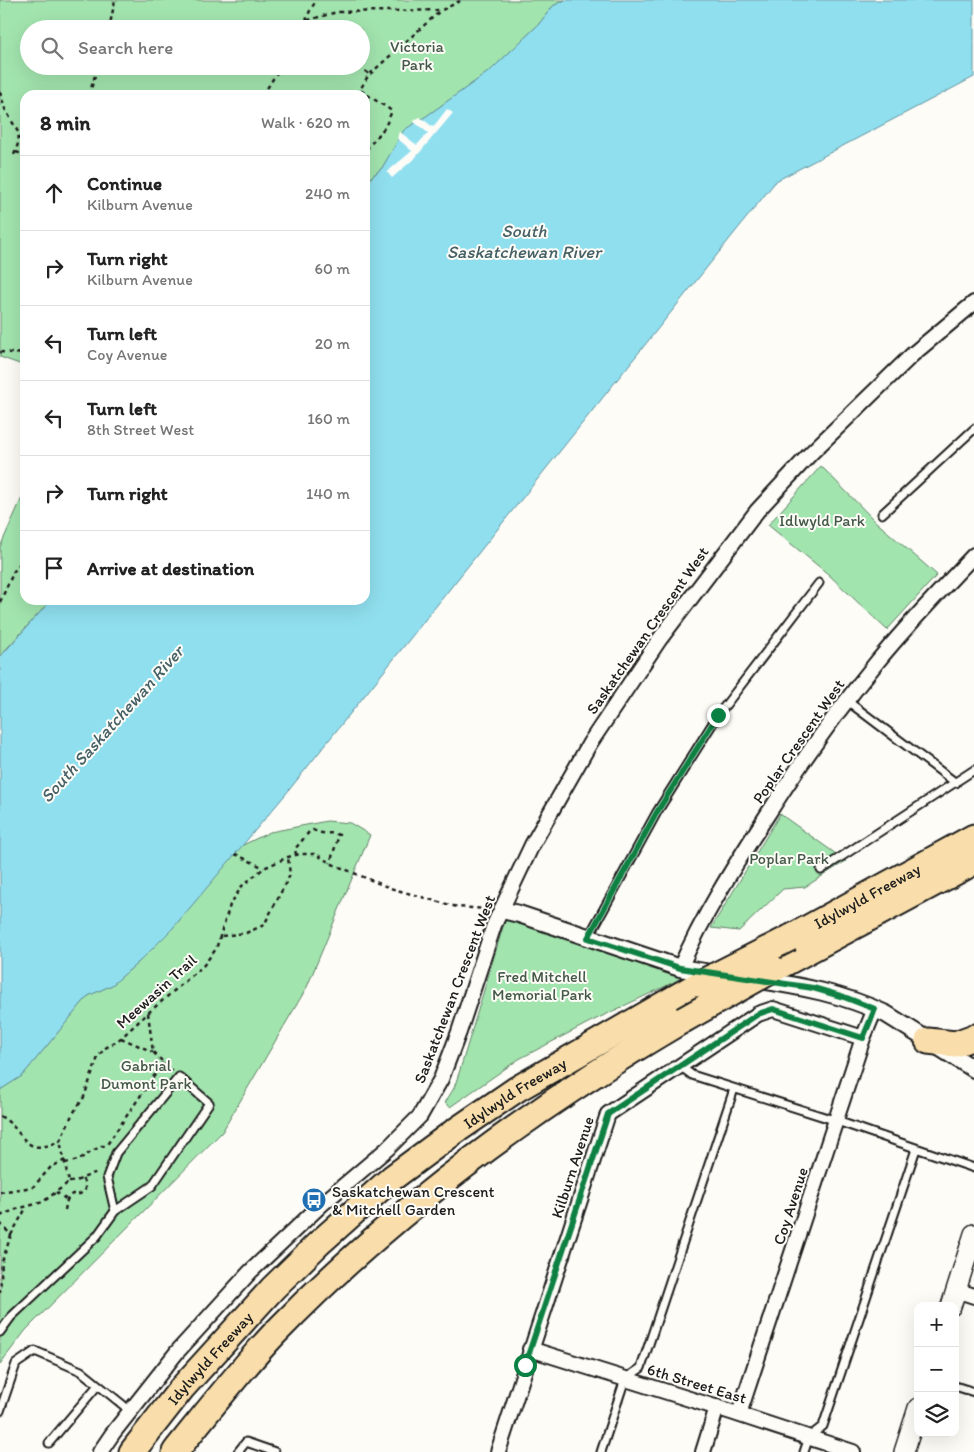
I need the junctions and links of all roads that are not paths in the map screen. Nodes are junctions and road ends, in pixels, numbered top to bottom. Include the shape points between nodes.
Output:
1 (974, 303) edge
2 (974, 429) edge
3 (882, 514) dead end
4 (974, 555) edge
5 (820, 583) dead end
6 (846, 700) junction
7 (974, 770) edge
8 (956, 783) junction
9 (967, 853) edge
10 (821, 870) dead end
11 (502, 910) junction
12 (588, 938) junction
13 (680, 968) junction
14 (875, 1009) junction
15 (863, 1038) junction
16 (974, 1038) edge
17 (928, 1040) junction
18 (679, 1065) junction
19 (974, 1069) edge
20 (734, 1089) junction
21 (837, 1121) junction
22 (916, 1149) junction
23 (974, 1168) edge
24 (115, 1211) junction
25 (974, 1234) edge
26 (974, 1296) edge
27 (953, 1298) edge
28 (0, 1332) edge
29 (530, 1349) junction
30 (625, 1379) junction
31 (98, 1384) junction
32 (959, 1387) edge
33 (974, 1392) edge
34 (717, 1408) junction
35 (0, 1411) edge
36 (130, 1412) junction
37 (739, 1414) junction
38 (914, 1421) edge
39 (809, 1437) junction
40 (49, 1443) dead end
41 (100, 1452) edge
42 (132, 1452) edge
43 (175, 1452) edge
44 (238, 1452) edge
45 (275, 1452) edge
46 (498, 1452) edge
47 (601, 1452) edge
48 (703, 1452) edge
49 (804, 1452) edge
50 (853, 1452) edge
51 (904, 1452) edge

1 - 11 street, Saskatchewan Crescent West via 913,354 830,434 758,511 724,553 659,640 590,743 532,845
2 - 3 lane
4 - 6 street, Poplar Crescent West via 902,632
5 - 12 lane via 718,715 657,812
6 - 8 lane
6 - 13 street, Poplar Crescent West via 725,880
7 - 8 lane
8 - 10 lane
9 - 42 highway, Idylwyld Freeway, bridge via 699,984 517,1089 454,1132 392,1178 273,1288 194,1374
9 - 43 highway, Idylwyld Freeway, bridge via 607,1066 503,1136 435,1188 314,1295 227,1387
11 - 12 street
11 - 36 street, Saskatchewan Crescent West via 441,1079 420,1116 250,1272 177,1352
12 - 13 street
13 - 14 street via 813,988
14 - 15 street, Coy Avenue
14 - 17 street
15 - 18 street, Kilburn Avenue via 773,1009 758,1014
15 - 21 street, Coy Avenue
16 - 17 highway via 955,1044
17 - 19 street
18 - 20 lane via 692,1075
18 - 29 street, Kilburn Avenue via 608,1114
20 - 21 lane
20 - 30 lane via 641,1368
21 - 22 lane
21 - 37 street, Coy Avenue
22 - 23 lane
22 - 39 lane via 823,1426
24 - 24 lane via 107,1177 116,1153 179,1077 209,1103 152,1186
24 - 28 lane via 97,1236
25 - 27 main road
26 - 27 street
29 - 30 street, 6th Street East
29 - 46 street, Kilburn Avenue
30 - 34 street, 6th Street East
30 - 47 lane
31 - 35 lane via 81,1372 34,1351 16,1364
31 - 36 lane
31 - 40 lane
32 - 33 lane
34 - 37 street, 6th Street East
34 - 48 street
36 - 41 street, Saskatchewan Crescent West
37 - 39 street, 6th Street East
38 - 51 main road
39 - 49 lane
39 - 50 street, 6th Street East
44 - 45 lane via 246,1442

